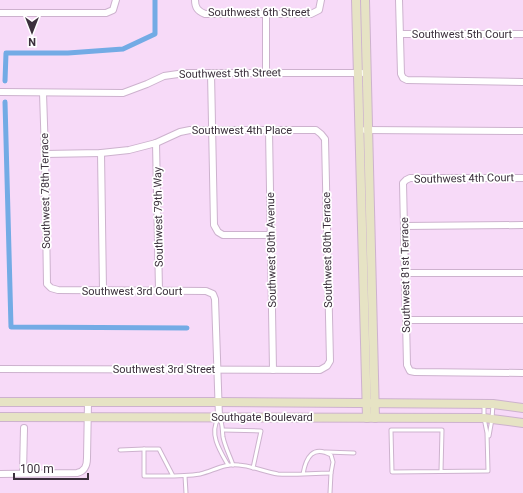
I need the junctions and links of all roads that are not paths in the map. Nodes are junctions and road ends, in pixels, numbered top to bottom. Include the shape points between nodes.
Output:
1 (116, 0) edge
2 (195, 0) edge
3 (321, 0) edge
4 (356, 0) edge
5 (366, 0) edge
6 (399, 0) edge
7 (0, 13) edge
8 (266, 13) junction
9 (400, 34) junction
10 (523, 34) edge
11 (266, 72) junction
12 (358, 72) junction
13 (210, 73) junction
14 (367, 73) junction
15 (523, 82) edge
16 (0, 92) edge
17 (42, 93) junction
18 (212, 130) junction
19 (269, 130) junction
20 (359, 130) junction
21 (368, 130) junction
22 (523, 131) edge
23 (321, 134) joint
24 (156, 143) junction
25 (101, 153) junction
26 (45, 154) junction
27 (523, 178) edge
28 (406, 180) joint
29 (523, 225) edge
30 (404, 226) junction
31 (270, 235) junction
32 (405, 273) junction
33 (523, 273) edge
34 (51, 288) joint
35 (103, 290) junction
36 (160, 290) junction
37 (406, 320) junction
38 (523, 320) edge
39 (327, 366) joint
40 (0, 369) edge
41 (217, 369) junction
42 (274, 370) junction
43 (523, 373) edge
44 (0, 402) edge
45 (88, 402) junction
46 (218, 402) junction
47 (371, 403) junction
48 (484, 404) junction
49 (493, 404) junction
50 (523, 408) edge
51 (0, 417) edge
52 (87, 417) junction
53 (219, 417) junction
54 (371, 418) junction
55 (484, 418) junction
56 (492, 418) junction
57 (523, 423) edge
58 (24, 428) dead end
59 (222, 430) junction
60 (488, 442) junction
61 (144, 449) junction
62 (120, 450) dead end
63 (325, 452) junction
64 (354, 453) dead end
65 (228, 465) junction
66 (233, 465) junction
67 (253, 468) junction
68 (441, 471) junction
69 (24, 473) junction
70 (330, 473) junction
71 (0, 474) edge
72 (303, 474) junction
73 (173, 476) junction
74 (185, 476) junction
75 (186, 493) edge
76 (330, 493) edge

1 - 7 street via 114,10 106,13
2 - 8 street, Southwest 6th Street via 198,11 205,14
3 - 8 street, Southwest 6th Street via 319,10 311,14
4 - 12 main road
5 - 14 main road
6 - 9 street
8 - 11 street
9 - 10 street, Southwest 5th Court
9 - 15 street via 401,74 407,80
11 - 12 street, Southwest 5th Street
11 - 13 street, Southwest 5th Street
12 - 14 street, Southwest 5th Street
12 - 20 main road
13 - 17 street, Southwest 5th Street via 164,76 123,93
13 - 18 street
14 - 21 main road
16 - 17 street, Southwest 5th Street
17 - 26 street, Southwest 78th Terrace
18 - 19 street, Southwest 4th Place
18 - 24 street, Southwest 4th Place via 180,132
18 - 31 street via 214,225 223,235
19 - 23 street, Southwest 4th Place via 316,130
19 - 31 street, Southwest 80th Avenue
20 - 21 street
20 - 47 main road
21 - 22 street
21 - 47 main road
23 - 39 street, Southwest 80th Terrace via 325,139 330,361
24 - 25 street, Southwest 4th Place via 129,150
24 - 36 street, Southwest 79th Way
25 - 26 street, Southwest 4th Place
25 - 35 street
26 - 34 street, Southwest 78th Terrace via 47,284
27 - 28 street, Southwest 4th Court
28 - 30 street, Southwest 81st Terrace via 403,183
29 - 30 street
30 - 32 street, Southwest 81st Terrace
31 - 42 street, Southwest 80th Avenue
32 - 33 street
32 - 37 street, Southwest 81st Terrace
34 - 35 street, Southwest 3rd Court
35 - 36 street, Southwest 3rd Court
36 - 41 street, Southwest 3rd Court via 206,291 213,294
37 - 38 street
37 - 43 street, Southwest 81st Terrace via 407,365 410,371
39 - 42 street, Southwest 3rd Street via 320,370
40 - 41 street, Southwest 3rd Street
41 - 42 street, Southwest 3rd Street
41 - 46 street
44 - 45 main road, Southgate Boulevard
45 - 46 main road, Southgate Boulevard
45 - 52 street
46 - 47 main road, Southgate Boulevard
46 - 53 street
47 - 48 main road, Southgate Boulevard
47 - 54 main road
48 - 49 main road, Southgate Boulevard
48 - 55 lane
49 - 50 main road, Southgate Boulevard
49 - 56 lane
51 - 52 main road, Southgate Boulevard
52 - 53 main road, Southgate Boulevard
52 - 69 street via 87,462 84,470 77,473
53 - 54 main road, Southgate Boulevard
53 - 59 lane via 223,424
53 - 65 lane via 214,425 215,437
54 - 55 main road, Southgate Boulevard
55 - 56 main road, Southgate Boulevard
55 - 60 lane
56 - 57 main road, Southgate Boulevard
56 - 60 lane
58 - 69 street
59 - 66 lane
59 - 67 lane via 261,431
60 - 68 lane via 488,471
61 - 62 lane
61 - 73 lane via 159,449
61 - 73 lane via 144,476
63 - 64 lane
63 - 70 lane via 331,455 333,462
63 - 72 lane via 316,451 308,457
65 - 66 lane
65 - 74 lane via 201,474
66 - 67 lane
67 - 72 lane via 278,474
68 - 68 lane via 392,472 390,430 442,430
69 - 71 street
70 - 72 lane
70 - 76 lane
73 - 74 lane
74 - 75 lane

